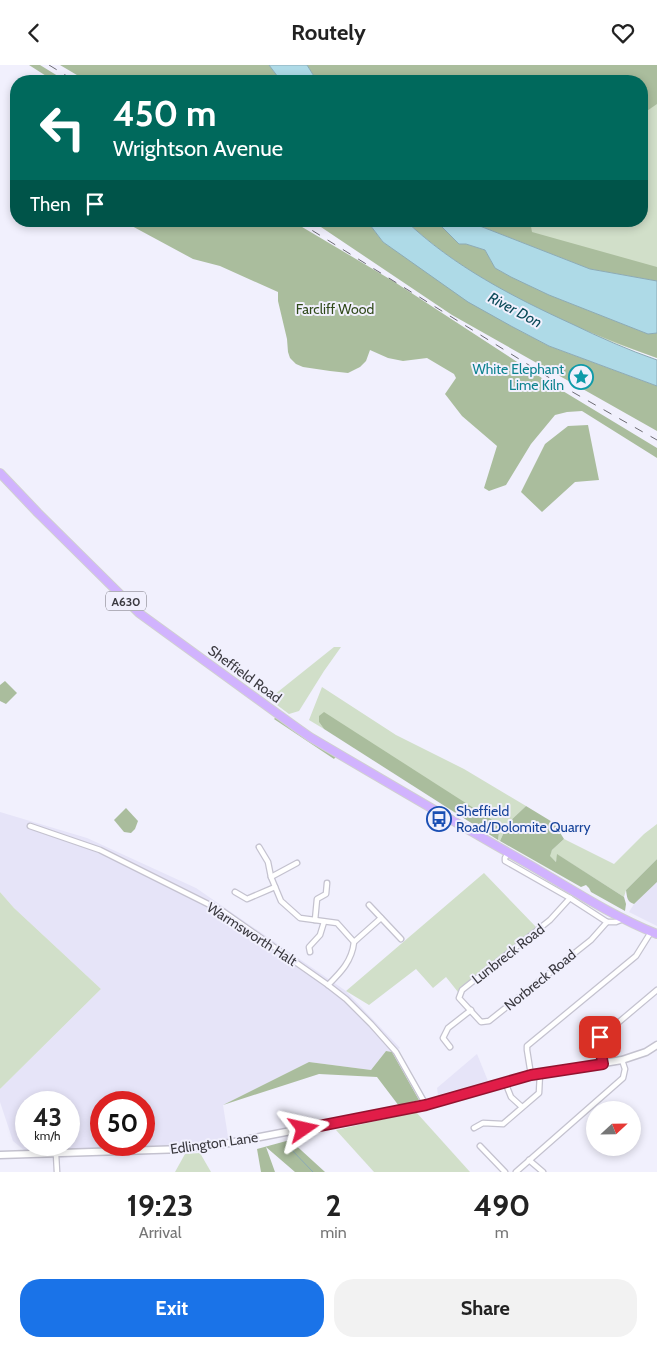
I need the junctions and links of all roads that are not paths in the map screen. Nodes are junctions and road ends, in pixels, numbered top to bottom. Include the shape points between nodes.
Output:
1 (0, 473) edge
2 (30, 826) dead end
3 (259, 847) dead end
4 (508, 853) junction
5 (297, 863) dead end
6 (271, 877) junction
7 (327, 883) dead end
8 (275, 887) junction
9 (235, 892) dead end
10 (570, 898) junction
11 (369, 905) dead end
12 (381, 918) junction
13 (623, 919) junction
14 (315, 920) junction
15 (324, 922) junction
16 (607, 922) junction
17 (654, 933) edge
18 (401, 939) dead end
19 (354, 942) junction
20 (304, 944) dead end
21 (328, 985) junction
22 (657, 989) edge
23 (471, 1010) junction
24 (657, 1045) edge
25 (450, 1047) dead end
26 (622, 1060) junction
27 (603, 1064) junction
28 (540, 1073) junction
29 (531, 1075) junction
30 (505, 1082) junction
31 (426, 1105) junction
32 (522, 1107) junction
33 (474, 1128) dead end
34 (480, 1147) dead end
35 (80, 1153) edge
36 (0, 1155) edge
37 (15, 1155) edge
38 (56, 1156) edge
39 (529, 1160) junction
40 (57, 1172) edge
41 (505, 1172) edge
42 (516, 1172) edge
43 (544, 1172) edge

1 - 4 main road, Sheffield Road / A630 via 139,613 310,737
2 - 21 street, Warmsworth Halt via 100,850 224,912
3 - 6 street via 268,862
4 - 10 street, Sheffield Road via 505,861
4 - 13 main road, Sheffield Road / A630
5 - 6 street
6 - 8 street
7 - 14 street via 326,894 316,899
8 - 9 street via 247,899
8 - 14 street via 281,901 300,917
10 - 16 street, Sheffield Road
10 - 23 street, Lunbreck Road via 550,920 462,990 459,998
11 - 12 street
12 - 18 street
12 - 19 street
13 - 16 street
13 - 17 main road, Sheffield Road / A630
14 - 15 street
15 - 19 street via 337,923
15 - 20 street via 320,935 309,949
16 - 23 street, Norbreck Road via 591,940 489,1021 481,1022
17 - 29 street via 636,956 528,1046
19 - 21 street via 347,965
21 - 31 street, Warmsworth Halt via 352,1005 396,1052
22 - 27 street via 600,1037
23 - 25 street via 448,1028 443,1038
24 - 26 main road, Edlington Lane
26 - 27 main road, Edlington Lane
26 - 39 street via 623,1078
27 - 28 main road, Edlington Lane
28 - 29 main road, Edlington Lane
28 - 32 street via 538,1093
29 - 30 main road, Edlington Lane
30 - 31 main road, Edlington Lane
30 - 32 street via 511,1097
31 - 35 main road, Edlington Lane via 197,1148
32 - 33 street via 503,1125 482,1123
34 - 41 street
36 - 37 main road, Edlington Lane
38 - 40 street
39 - 42 street
39 - 43 street

